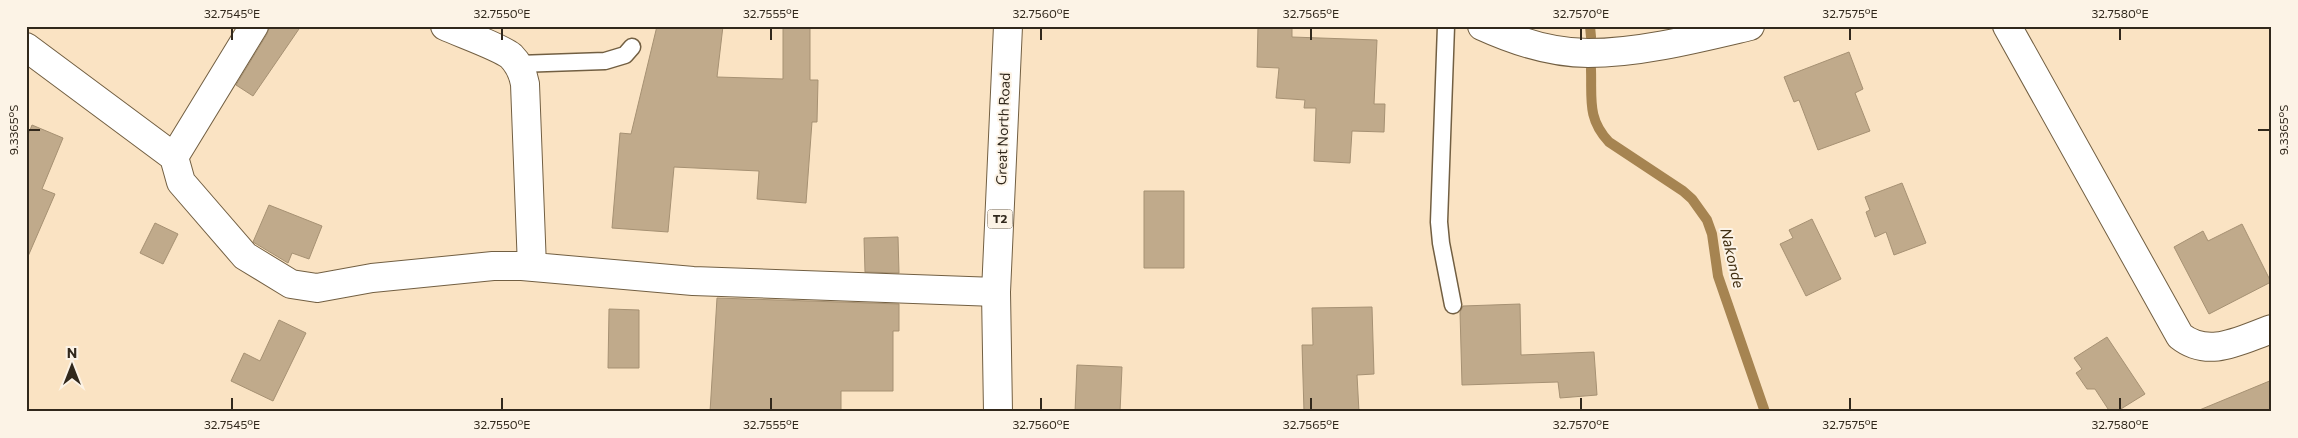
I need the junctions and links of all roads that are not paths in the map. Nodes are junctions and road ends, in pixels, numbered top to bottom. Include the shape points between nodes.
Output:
1 (29, 26) edge
2 (254, 26) edge
3 (445, 26) edge
4 (1008, 26) edge
5 (1446, 26) edge
6 (1482, 26) edge
7 (2007, 26) edge
8 (1737, 28) edge
9 (26, 30) edge
10 (26, 47) edge
11 (632, 47) dead end
12 (518, 64) junction
13 (174, 157) junction
14 (532, 267) junction
15 (996, 292) junction
16 (1453, 305) dead end
17 (2272, 329) edge
18 (998, 412) edge

1 - 9 main road
2 - 13 main road
3 - 12 main road via 509,55
4 - 15 main road, Great North Road / T2
5 - 16 lane via 1439,222
6 - 8 main road via 1541,48 1588,53 1666,45
7 - 17 main road via 2180,336 2190,344 2217,348
10 - 13 main road
11 - 12 lane via 625,55 605,61
12 - 14 main road via 525,84
13 - 14 main road via 181,182 245,256 291,284 317,288 372,278 484,267
14 - 15 main road via 693,281
15 - 18 main road, Great North Road / T2

